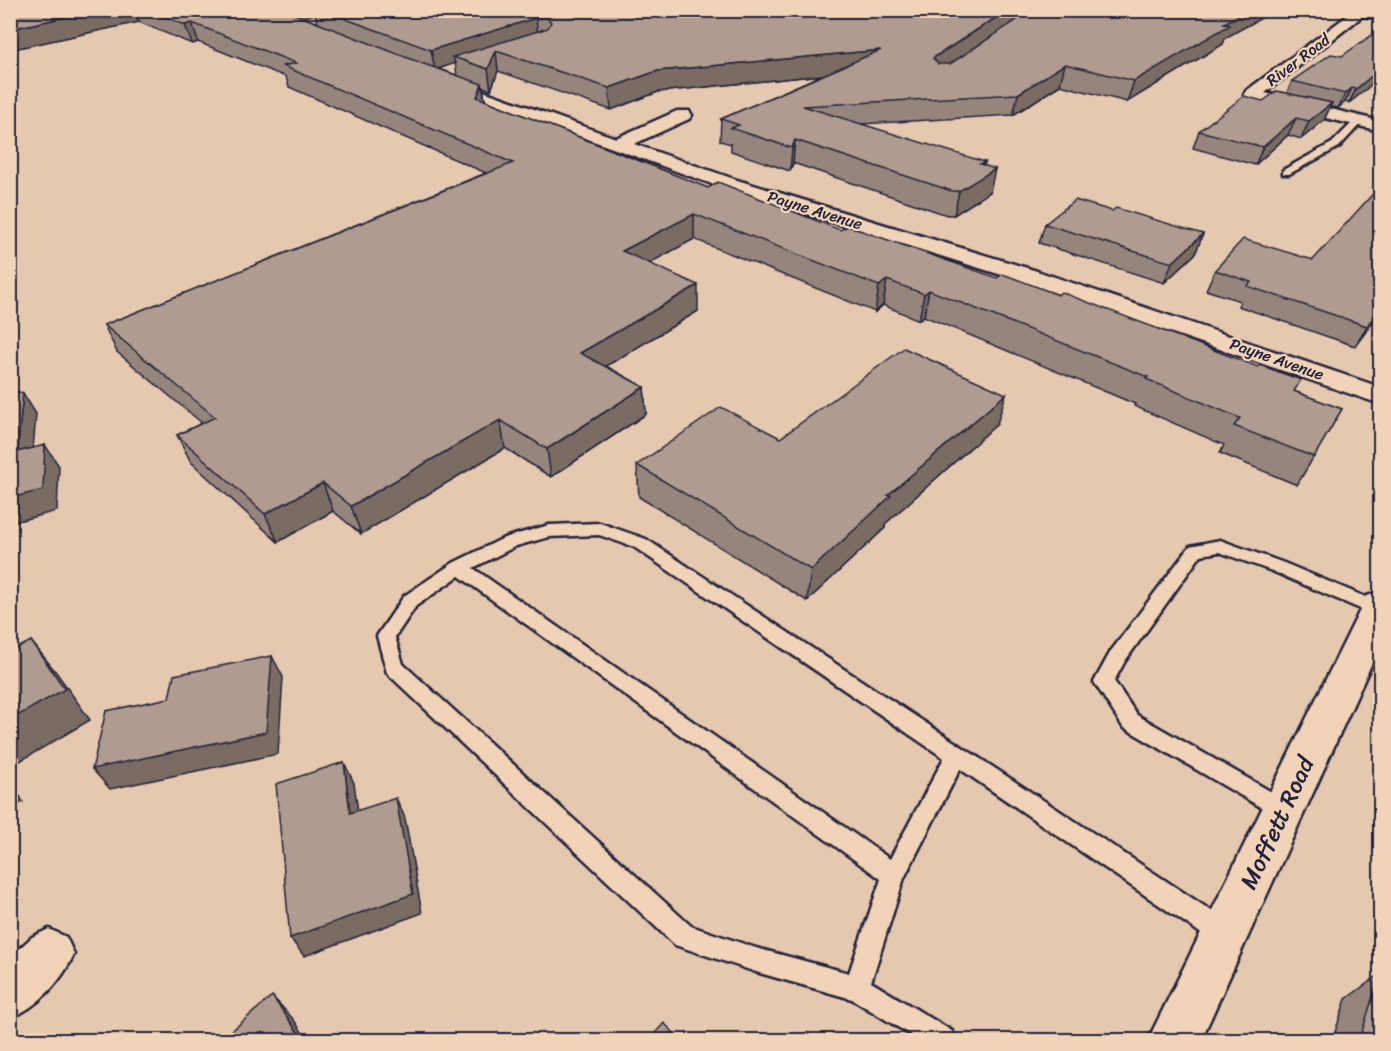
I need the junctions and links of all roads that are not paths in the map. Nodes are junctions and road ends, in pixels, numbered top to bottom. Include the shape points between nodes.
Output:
1 (1356, 12) edge
2 (1380, 17) edge
3 (455, 71) edge
4 (683, 115) dead end
5 (1359, 121) junction
6 (1380, 126) edge
7 (617, 146) junction
8 (1286, 172) dead end
9 (1380, 396) edge
10 (459, 567) junction
11 (1379, 608) edge
12 (957, 756) junction
13 (1284, 810) junction
14 (894, 875) junction
15 (1224, 935) junction
16 (49, 954) dead end
17 (856, 988) junction
18 (10, 993) edge
19 (943, 1041) edge
20 (1174, 1041) edge

1 - 2 lane
1 - 5 street, River Road via 1251,95
3 - 7 street, Payne Avenue via 427,76
4 - 7 street
5 - 6 street, River Road
5 - 8 lane via 1331,151
7 - 9 street, Payne Avenue via 1029,276
10 - 12 lane via 510,542 549,531 600,529 640,543
10 - 14 lane
10 - 17 lane via 410,601 386,636 394,668 684,936
11 - 13 street, Moffett Road
11 - 13 lane via 1220,546 1196,550 1118,656 1104,682 1130,721
12 - 14 lane
12 - 15 lane
13 - 15 street, Moffett Road
14 - 17 lane
15 - 20 street, Moffett Road
16 - 18 street
17 - 19 lane

